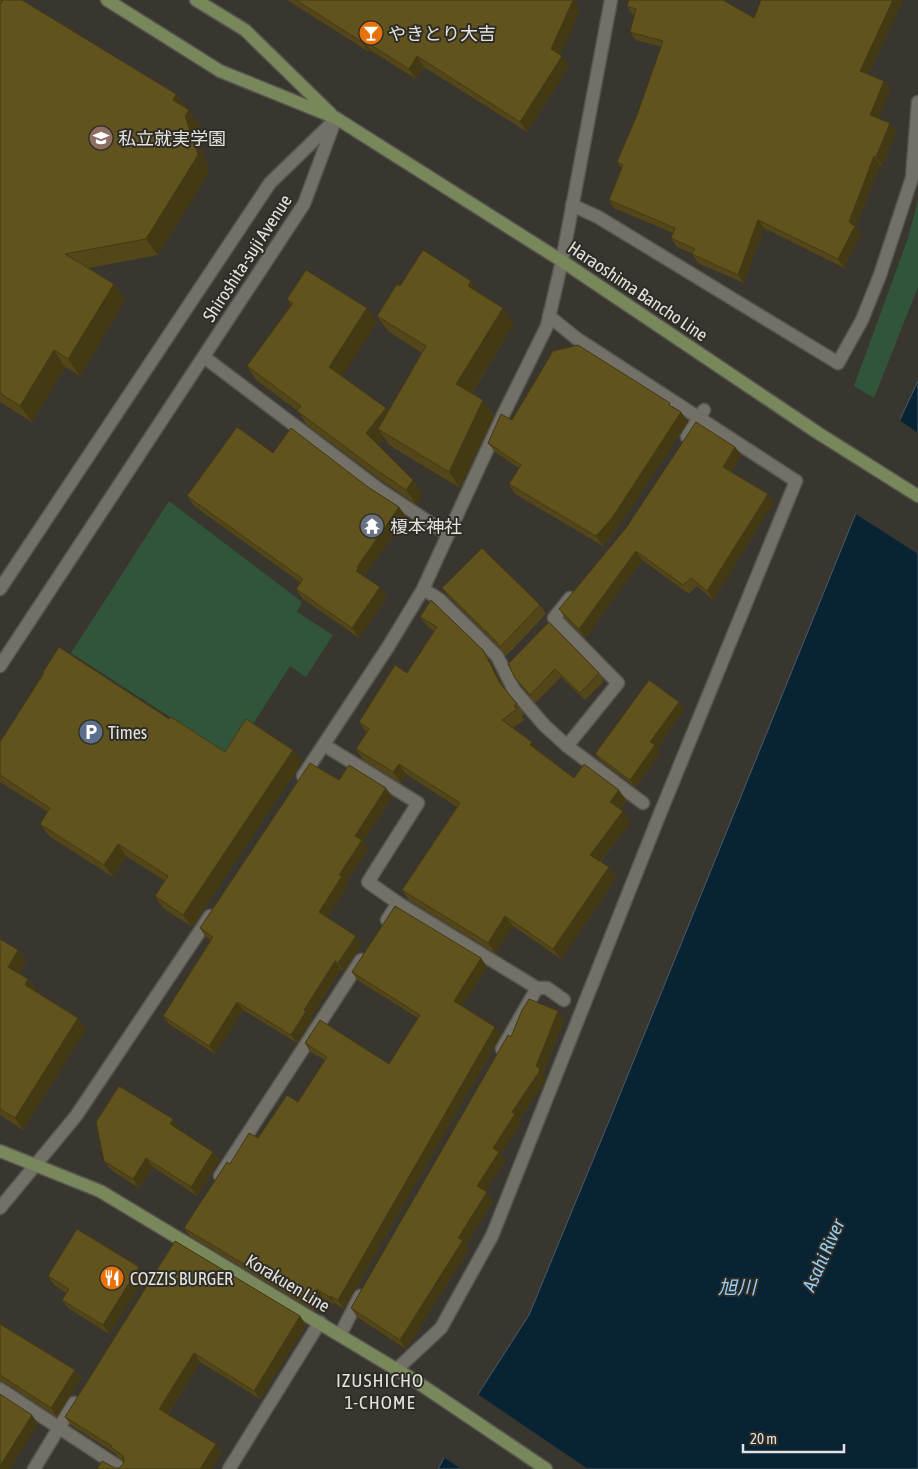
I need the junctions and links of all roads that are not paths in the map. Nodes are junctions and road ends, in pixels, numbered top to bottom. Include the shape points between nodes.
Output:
1 (106, 0) edge
2 (196, 0) edge
3 (611, 0) edge
4 (918, 102) edge
5 (336, 118) junction
6 (572, 205) junction
7 (562, 261) junction
8 (754, 312) junction
9 (549, 316) junction
10 (747, 324) dead end
11 (204, 357) junction
12 (702, 414) junction
13 (678, 451) edge
14 (918, 496) edge
15 (447, 534) junction
16 (578, 588) edge
17 (0, 589) edge
18 (423, 589) junction
19 (0, 666) edge
20 (324, 745) junction
21 (567, 746) junction
22 (296, 786) edge
23 (643, 803) dead end
24 (219, 902) edge
25 (398, 903) junction
26 (382, 927) edge
27 (366, 952) edge
28 (537, 988) junction
29 (573, 1006) junction
30 (498, 1056) edge
31 (0, 1151) edge
32 (36, 1165) junction
33 (211, 1190) edge
34 (0, 1208) edge
35 (366, 1286) edge
36 (320, 1322) junction
37 (340, 1335) junction
38 (397, 1369) junction
39 (0, 1389) edge
40 (80, 1394) edge
41 (59, 1427) junction
42 (34, 1469) edge
43 (122, 1469) edge
44 (229, 1469) edge
45 (546, 1469) edge

1 - 5 main road, Haraoshima Bancho Line via 220,71
2 - 5 main road, Haraoshima Bancho Line via 246,30
3 - 6 street
4 - 8 street via 912,178 862,320 838,363
5 - 7 main road, Haraoshima Bancho Line
5 - 11 street, Shiroshita-suji Avenue via 304,204
5 - 17 street, Shiroshita-suji Avenue via 270,182
6 - 7 street
6 - 8 street via 598,217
7 - 9 street
7 - 14 main road, Haraoshima Bancho Line via 818,433
8 - 10 street
9 - 12 street via 576,338
9 - 15 street
11 - 15 street via 380,490
11 - 19 street, Shiroshita-suji Avenue
12 - 13 street
12 - 29 street via 796,481
15 - 18 street
16 - 21 street via 551,621 618,683
18 - 20 street
18 - 21 street via 439,599 497,656 507,667 514,690
20 - 22 street
20 - 25 street via 418,803 368,882
21 - 23 street
24 - 32 street via 76,1116
25 - 26 street
25 - 28 street
27 - 33 street
28 - 29 street via 547,988
28 - 30 street
29 - 38 street via 492,1236 441,1328
31 - 32 main road, Korakuen Line
32 - 34 street
32 - 36 main road, Korakuen Line via 100,1191
35 - 37 street
36 - 37 main road, Korakuen Line
36 - 44 street
37 - 38 main road, Korakuen Line
38 - 45 main road, Korakuen Line
39 - 41 street
40 - 41 street
41 - 42 street
41 - 43 street

